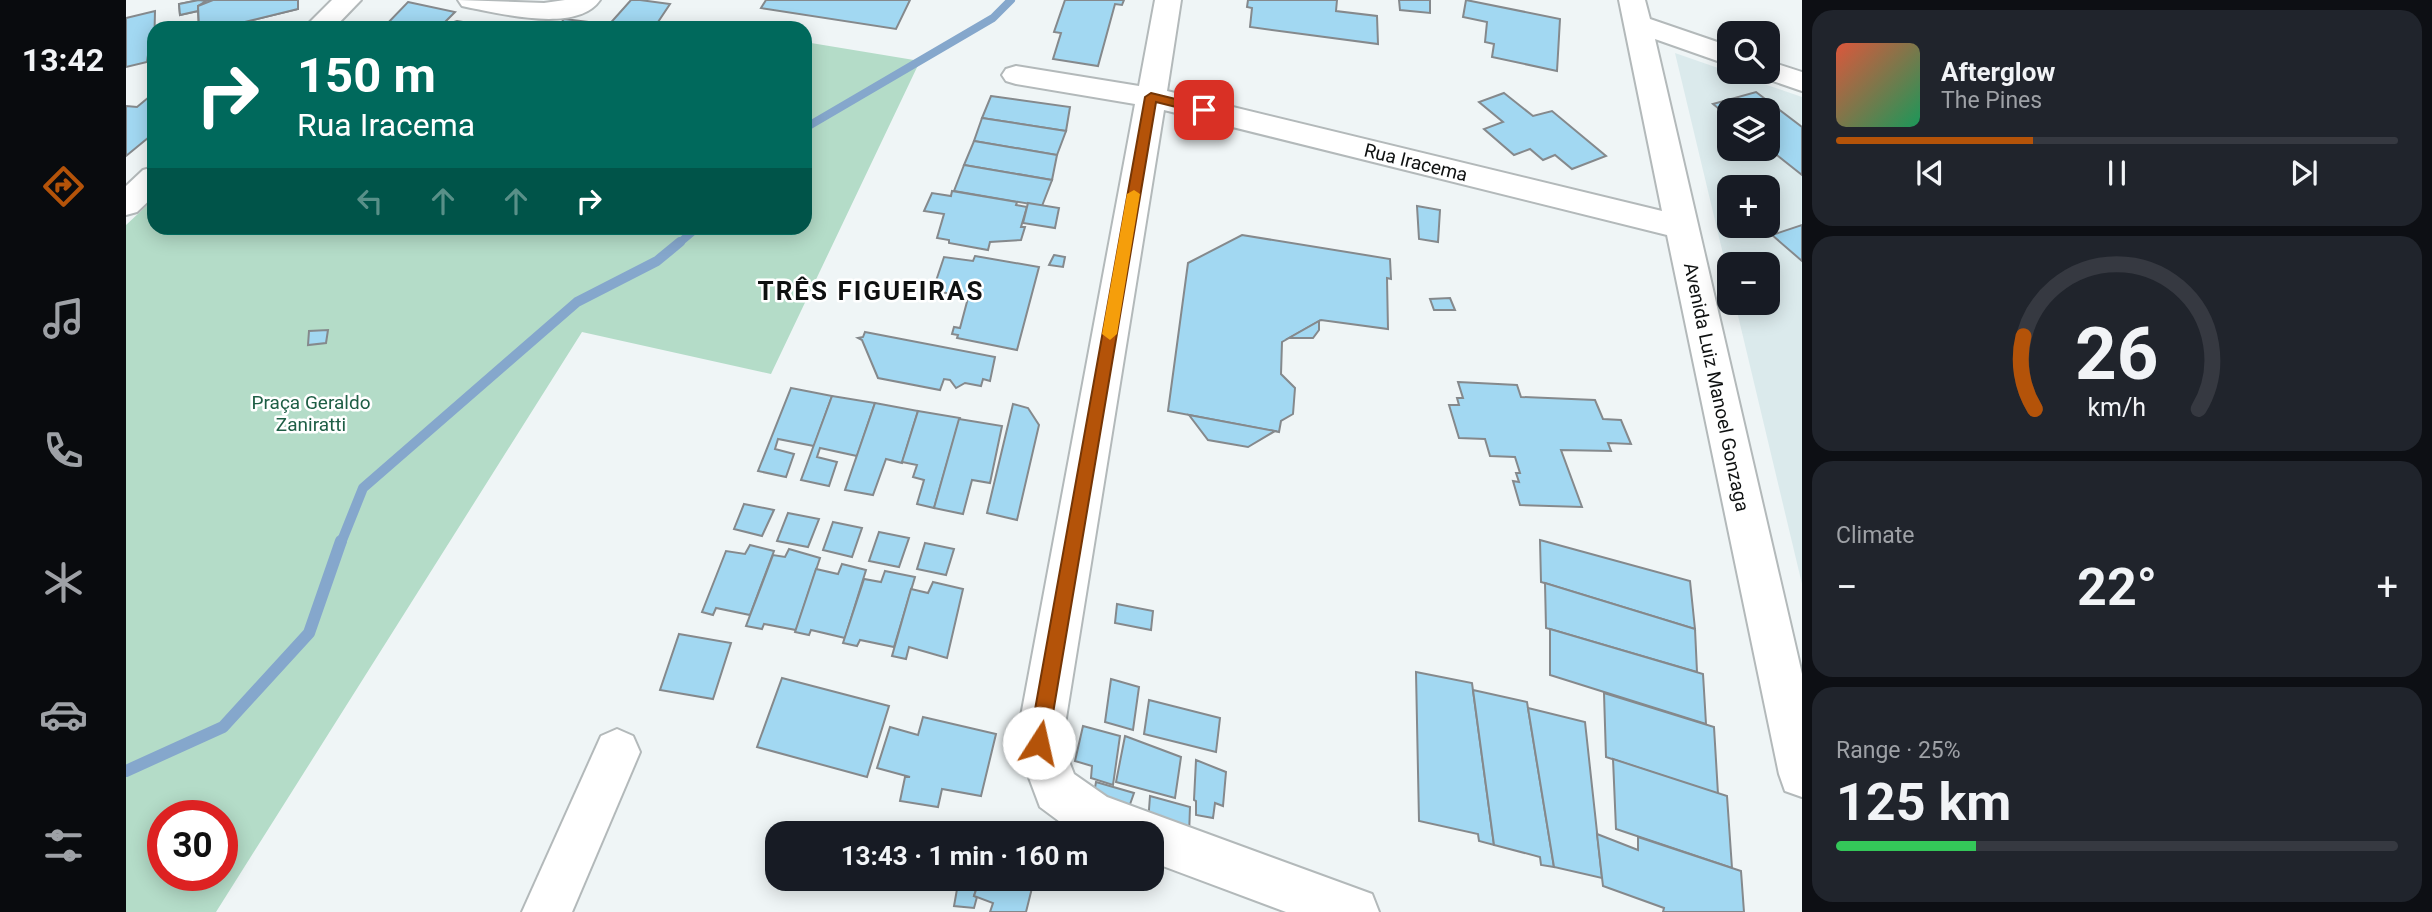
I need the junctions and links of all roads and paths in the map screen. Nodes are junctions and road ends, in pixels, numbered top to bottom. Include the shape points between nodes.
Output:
1 (348, 0) edge
2 (471, 0) edge
3 (587, 0) edge
4 (1168, 0) edge
5 (1634, 12) edge
6 (326, 21) edge
7 (1717, 51) edge
8 (1780, 74) edge
9 (1016, 75) dead end
10 (1802, 82) edge
11 (1151, 97) junction
12 (147, 184) edge
13 (126, 204) edge
14 (1682, 227) junction
15 (617, 752) dead end
16 (1802, 774) edge
17 (1106, 821) edge
18 (1164, 842) edge
19 (547, 912) edge
20 (1354, 912) edge

1 - 6 street
2 - 3 street via 541,13 562,11
4 - 11 street
5 - 7 street
5 - 14 street, Avenida Luiz Manoel Gonzaga
8 - 10 street
9 - 11 street, Rua Iracema
11 - 14 street, Rua Iracema
11 - 17 street via 1039,743 1056,790
12 - 13 street
14 - 16 street, Avenida Luiz Manoel Gonzaga
15 - 19 street
18 - 20 street

